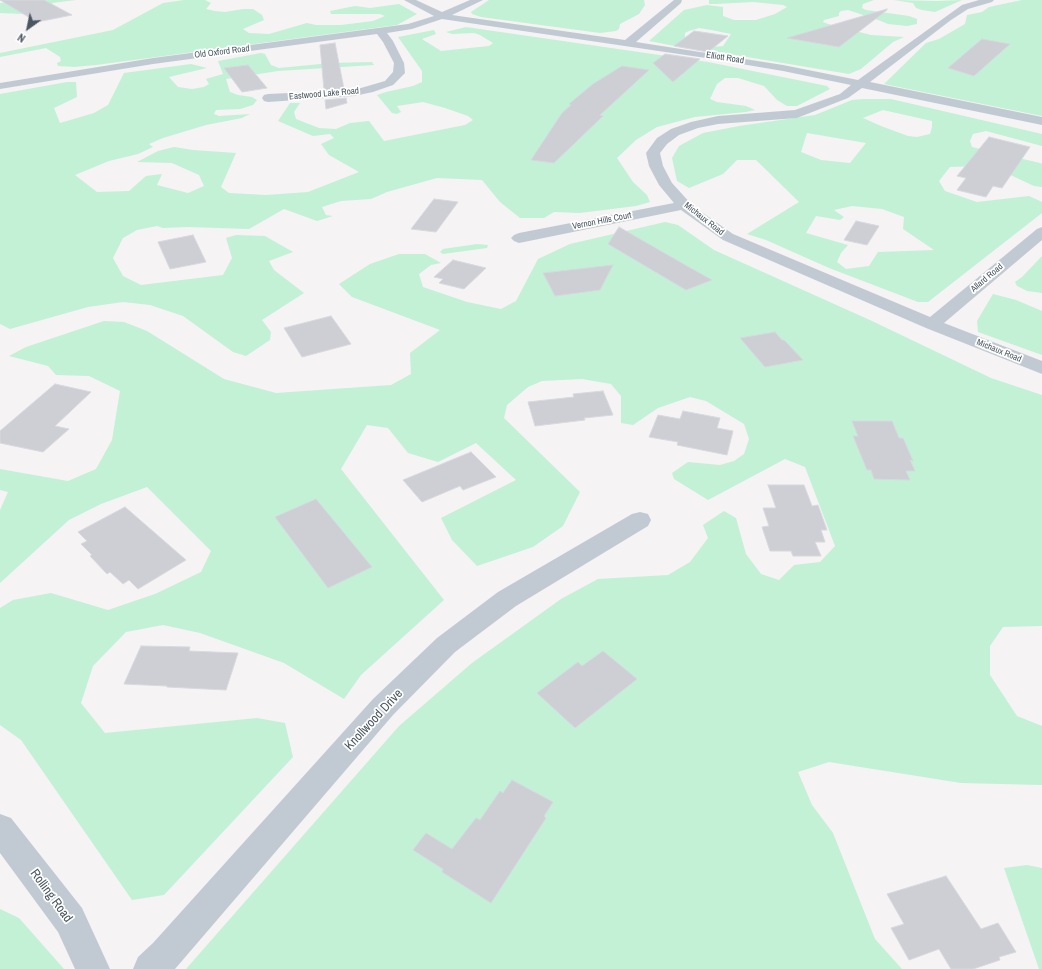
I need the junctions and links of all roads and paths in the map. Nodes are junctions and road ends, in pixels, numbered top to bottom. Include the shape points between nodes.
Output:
1 (409, 0) edge
2 (478, 0) edge
3 (989, 0) edge
4 (678, 1) dead end
5 (442, 16) junction
6 (380, 32) junction
7 (628, 43) junction
8 (862, 83) junction
9 (0, 86) edge
10 (268, 98) dead end
11 (1042, 121) edge
12 (684, 205) junction
13 (1042, 232) edge
14 (519, 238) dead end
15 (932, 324) junction
16 (1042, 368) edge
17 (640, 520) dead end
18 (0, 828) edge
19 (93, 969) edge
20 (150, 969) edge

1 - 5 street, Elliott Road
2 - 5 street, Old Oxford Road
3 - 8 street, Michaux Road via 965,8 948,18
4 - 7 street
5 - 6 street, Old Oxford Road via 419,25
5 - 7 street, Elliott Road
6 - 9 street, Old Oxford Road via 153,61
6 - 10 street, Eastwood Lake Road via 388,41 399,63 399,73 389,83 354,93
7 - 8 street, Elliott Road
8 - 11 street, Elliott Road
8 - 12 street, Michaux Road via 844,96 797,114 718,120 674,132 653,153 656,166 666,185
12 - 14 street, Vernon Hills Court
12 - 15 street, Michaux Road via 728,237
13 - 15 street, Allard Road
15 - 16 street, Michaux Road
17 - 20 street, Knollwood Drive via 507,599 446,645 383,707
18 - 19 street, Rolling Road via 70,920

